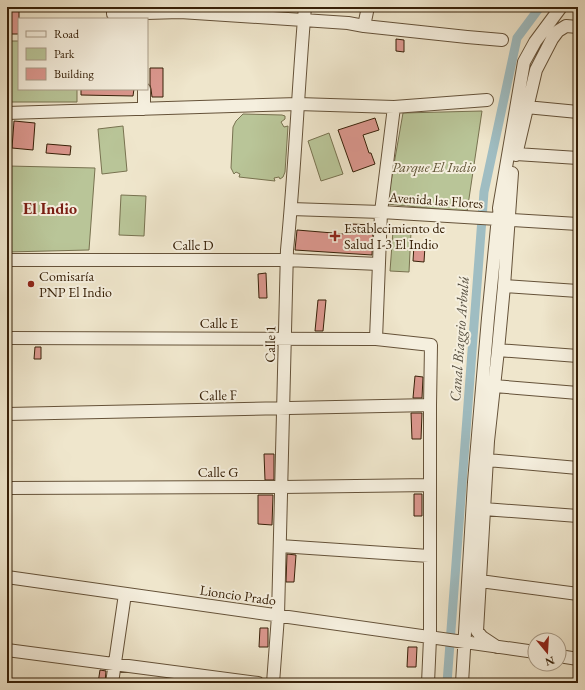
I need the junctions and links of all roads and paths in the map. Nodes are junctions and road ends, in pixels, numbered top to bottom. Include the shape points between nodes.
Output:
1 (113, 7) edge
2 (305, 7) edge
3 (368, 7) edge
4 (561, 7) edge
5 (180, 10) edge
6 (144, 16) edge
7 (304, 20) junction
8 (364, 26) junction
9 (572, 26) edge
10 (502, 40) dead end
11 (144, 90) edge
12 (487, 100) dead end
13 (298, 104) junction
14 (394, 107) junction
15 (526, 107) junction
16 (144, 109) junction
17 (578, 112) edge
18 (7, 113) edge
19 (516, 154) junction
20 (578, 158) edge
21 (291, 209) junction
22 (381, 212) junction
23 (501, 220) junction
24 (578, 224) edge
25 (7, 260) edge
26 (287, 260) junction
27 (379, 264) junction
28 (504, 286) junction
29 (578, 292) edge
30 (7, 338) edge
31 (285, 338) junction
32 (376, 339) junction
33 (498, 350) junction
34 (578, 356) edge
35 (494, 386) junction
36 (578, 393) edge
37 (430, 405) junction
38 (283, 409) junction
39 (7, 414) edge
40 (487, 460) junction
41 (578, 468) edge
42 (430, 485) junction
43 (282, 487) junction
44 (7, 488) edge
45 (484, 509) junction
46 (578, 516) edge
47 (280, 546) junction
48 (429, 556) junction
49 (7, 577) edge
50 (480, 581) junction
51 (125, 594) junction
52 (578, 594) edge
53 (278, 616) junction
54 (433, 638) junction
55 (460, 642) junction
56 (497, 647) junction
57 (7, 650) edge
58 (527, 651) edge
59 (567, 657) edge
60 (578, 659) edge
61 (114, 664) junction
62 (112, 683) edge
63 (258, 683) edge
64 (273, 683) edge
65 (428, 683) edge
66 (462, 683) edge

1 - 6 street via 113,14
2 - 7 street, Calle 1
3 - 8 street
4 - 23 street via 535,42 524,62 499,208
5 - 6 street
5 - 7 street
7 - 8 street
7 - 13 street, Calle 1
8 - 10 street
9 - 15 street via 558,31 552,39 536,70
11 - 16 street
12 - 14 street
13 - 14 street
13 - 16 street
13 - 21 street, Calle 1
14 - 22 street
15 - 17 street
15 - 19 street
16 - 18 street
19 - 20 street
19 - 23 street
21 - 22 street, Avenida las Flores
21 - 26 street, Calle 1
22 - 23 street, Avenida las Flores
22 - 27 street
23 - 24 street, Avenida las Flores
23 - 28 street
23 - 55 street via 497,227 488,318
25 - 26 street, Calle D
26 - 27 street, Calle D
26 - 31 street, Calle 1
27 - 32 street
28 - 29 street
28 - 33 street
30 - 31 street, Calle E
31 - 32 street, Calle E
31 - 38 street, Calle 1
32 - 37 street, Calle E via 431,344
33 - 34 street
33 - 35 street
35 - 36 street
35 - 40 street
37 - 38 street, Calle F
37 - 42 street
38 - 39 street, Calle F
38 - 43 street, Calle 1
40 - 41 street
40 - 45 street
42 - 43 street, Calle G
42 - 48 street
43 - 44 street, Calle G
43 - 47 street, Calle 1
45 - 46 street
45 - 50 street
47 - 48 street
47 - 53 street, Calle 1
48 - 54 street
49 - 51 street, Lioncio Prado
50 - 52 street
50 - 56 street via 477,631
51 - 53 street, Lioncio Prado
51 - 61 street
53 - 54 street, Lioncio Prado
53 - 64 street, Calle 1
54 - 55 street, Lioncio Prado
54 - 65 street
55 - 56 street, Lioncio Prado
55 - 66 street
56 - 58 street, Lioncio Prado
57 - 61 street
59 - 60 street
61 - 62 street
61 - 63 street

